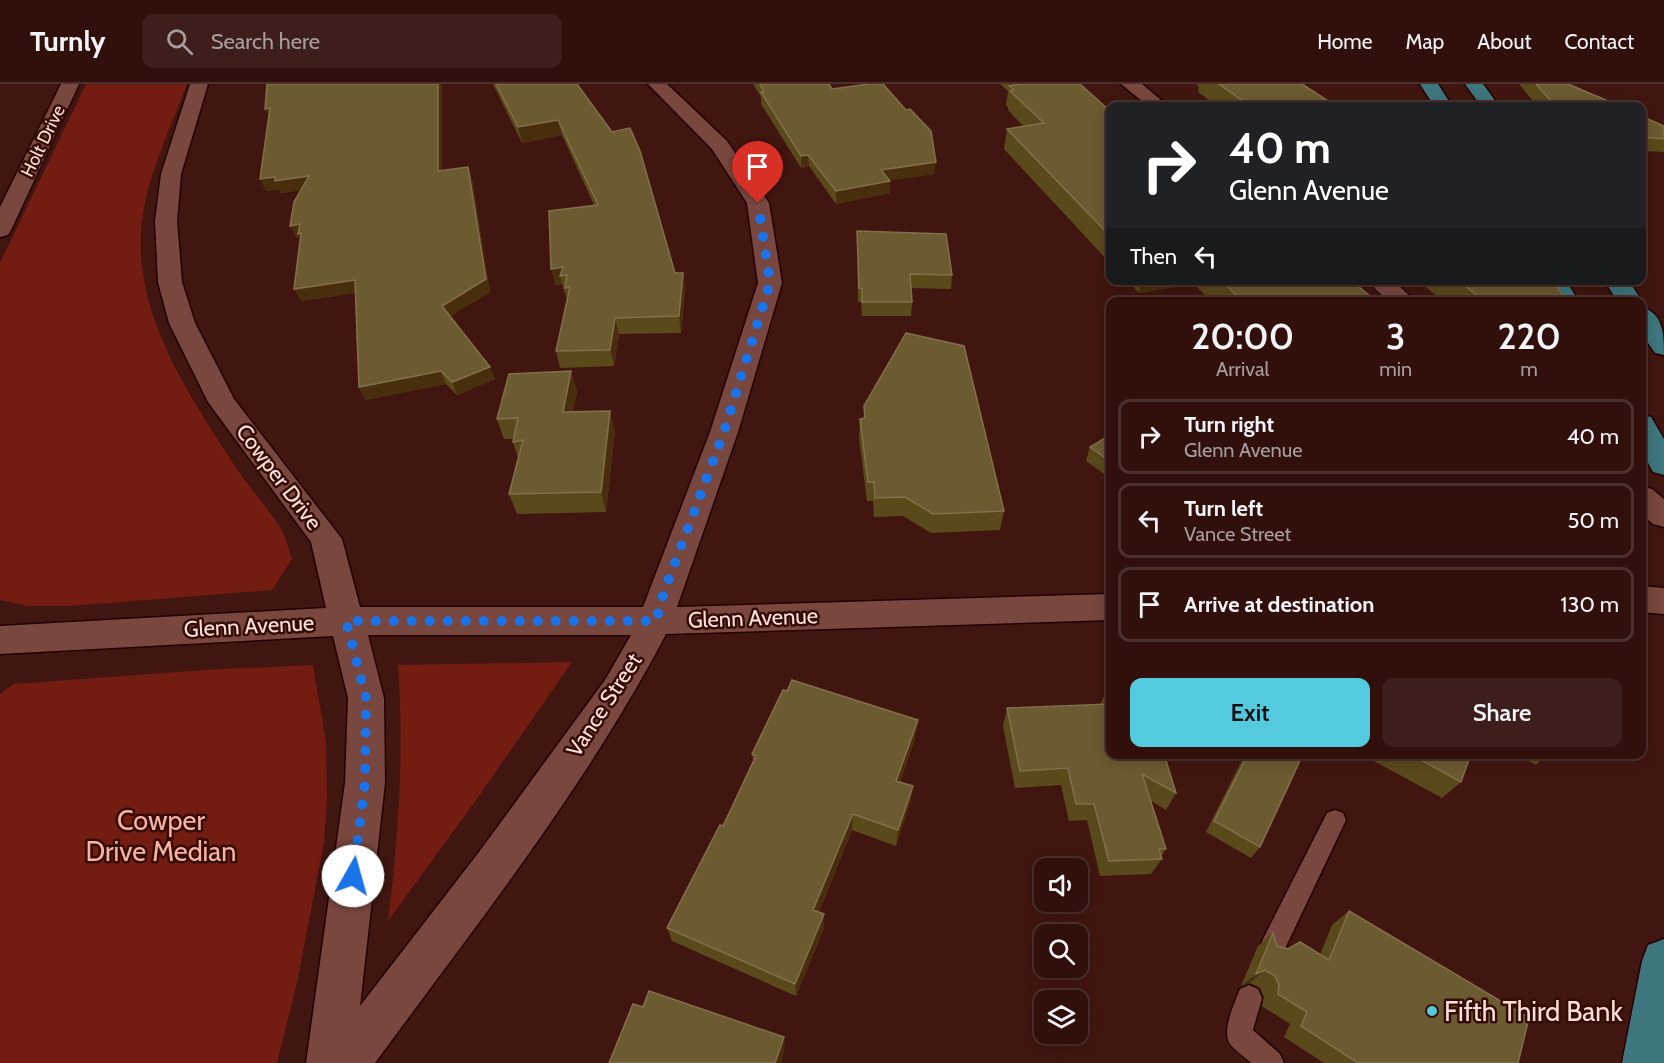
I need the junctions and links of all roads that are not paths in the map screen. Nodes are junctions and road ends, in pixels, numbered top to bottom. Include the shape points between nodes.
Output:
1 (70, 84) edge
2 (198, 84) edge
3 (657, 84) edge
4 (1130, 84) edge
5 (1429, 84) edge
6 (1474, 84) edge
7 (1154, 102) edge
8 (1440, 102) edge
9 (1487, 102) edge
10 (0, 230) edge
11 (1384, 285) edge
12 (1398, 297) edge
13 (1646, 322) edge
14 (1663, 345) edge
15 (1646, 433) edge
16 (1664, 465) edge
17 (1646, 501) edge
18 (1664, 516) edge
19 (1646, 599) edge
20 (1664, 601) edge
21 (1106, 608) edge
22 (346, 621) junction
23 (656, 621) junction
24 (0, 640) edge
25 (1335, 820) dead end
26 (1272, 948) edge
27 (1664, 961) edge
28 (1249, 998) dead end
29 (330, 1063) edge
30 (346, 1063) edge
31 (1271, 1063) edge
32 (1646, 1063) edge

1 - 10 street, Holt Drive
2 - 22 street, Cowper Drive via 171,174 166,221 170,282 182,323 222,402 326,539
3 - 23 street, Vance Street via 720,145 758,203 770,283 724,432
4 - 7 street
5 - 8 main road
6 - 9 main road
11 - 12 street
13 - 14 main road
15 - 16 main road
17 - 18 street
19 - 20 street
21 - 23 street, Glenn Avenue
22 - 23 street, Glenn Avenue
22 - 24 street, Glenn Avenue
22 - 29 street, Cowper Drive via 366,698 365,783
23 - 30 street, Vance Street via 618,691
25 - 26 lane
27 - 32 main road
28 - 31 lane via 1239,1035

